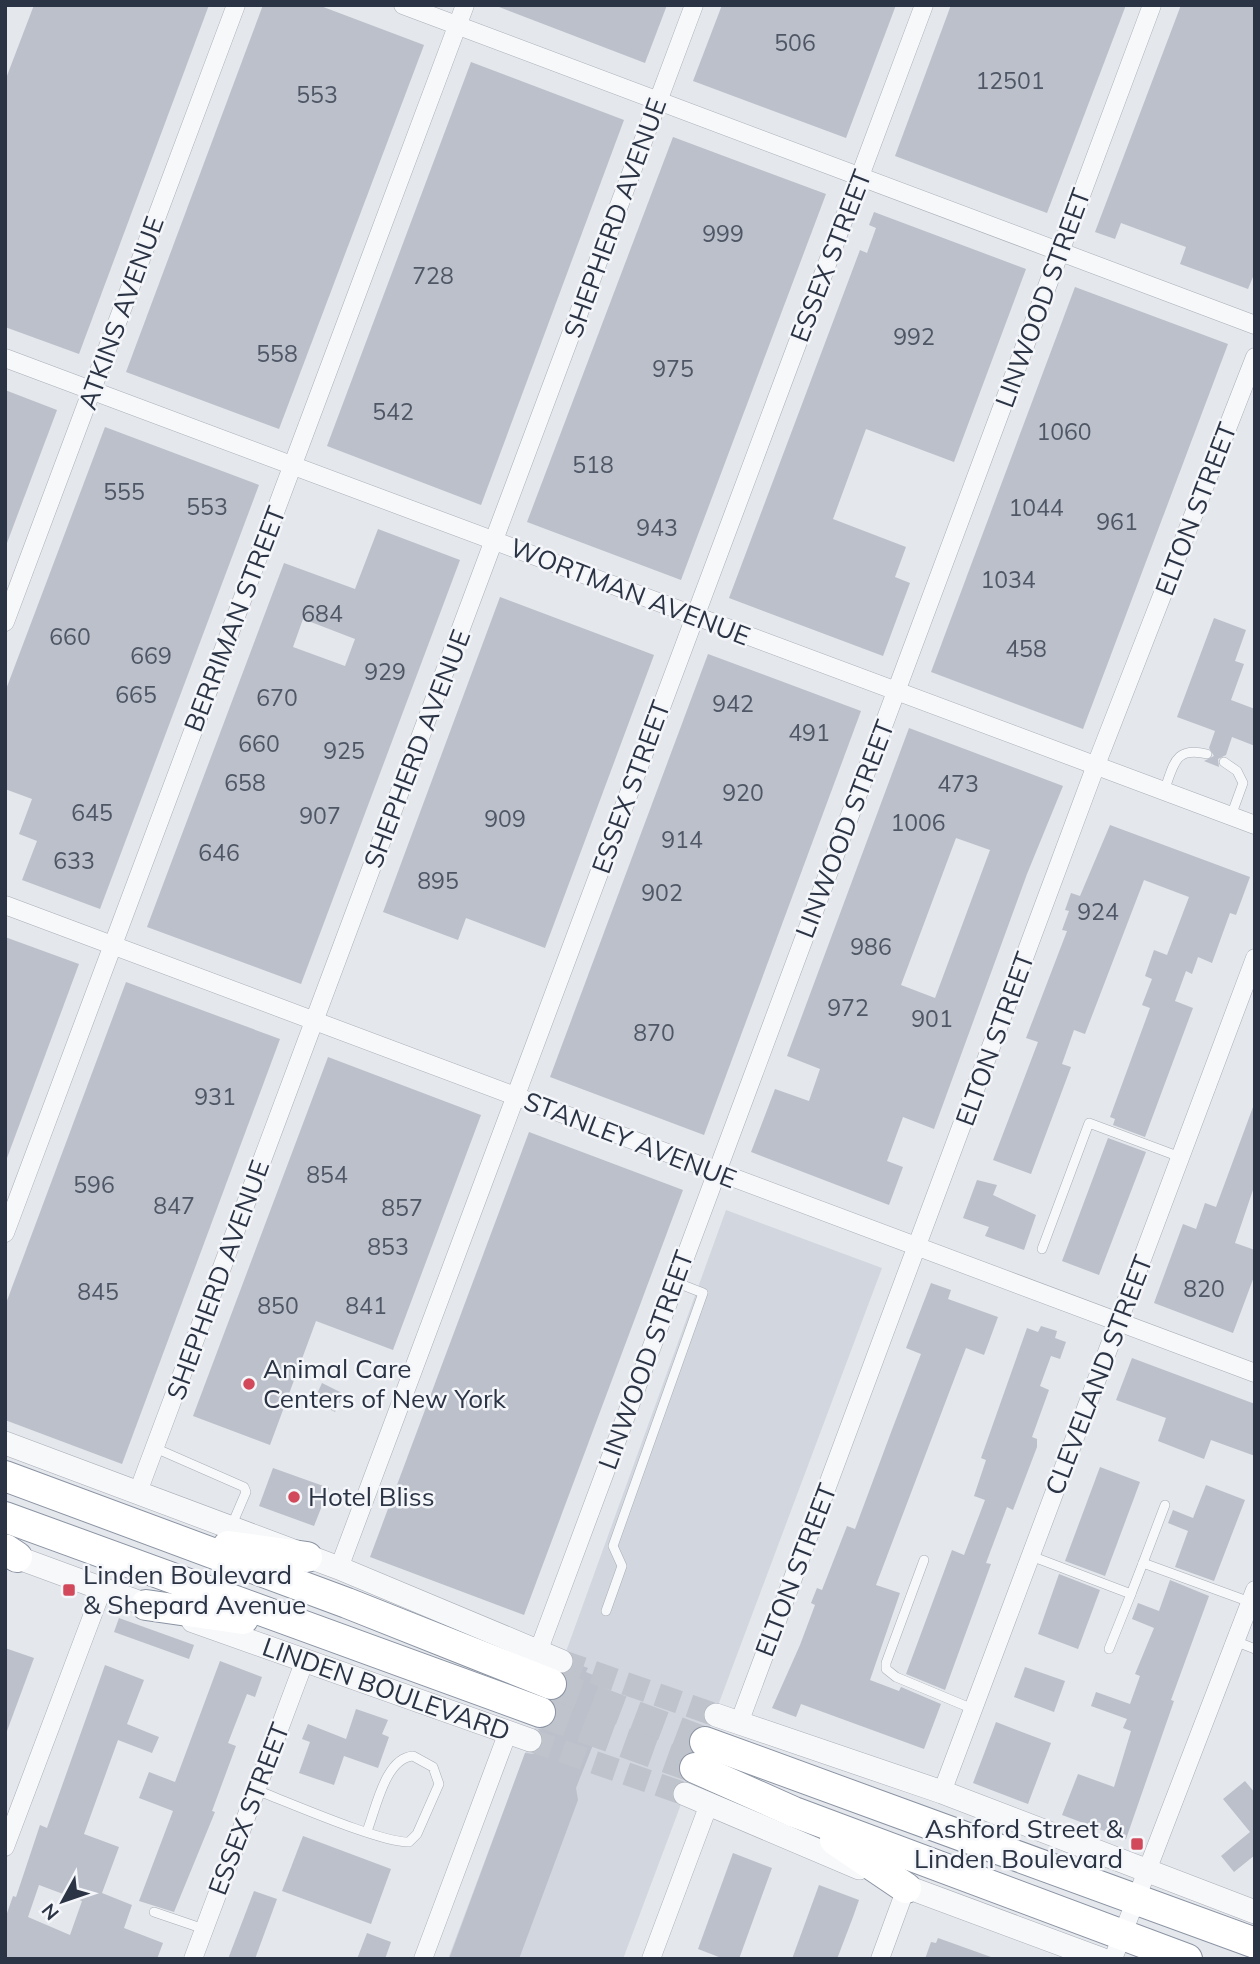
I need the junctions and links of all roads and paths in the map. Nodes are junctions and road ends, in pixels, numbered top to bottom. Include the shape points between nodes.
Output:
1 (236, 5) edge
2 (403, 5) edge
3 (465, 5) edge
4 (694, 5) edge
5 (924, 5) edge
6 (1152, 5) edge
7 (458, 26) junction
8 (658, 102) junction
9 (861, 176) junction
10 (1061, 251) junction
11 (1255, 326) edge
12 (1255, 357) edge
13 (5, 358) edge
14 (92, 391) junction
15 (293, 466) junction
16 (494, 542) junction
17 (695, 617) junction
18 (5, 622) edge
19 (896, 692) junction
20 (1207, 754) dead end
21 (1224, 762) dead end
22 (1096, 765) junction
23 (1164, 791) junction
24 (1231, 816) junction
25 (1255, 825) edge
26 (5, 905) edge
27 (113, 946) junction
28 (1255, 958) edge
29 (314, 1021) junction
30 (516, 1097) junction
31 (1180, 1157) junction
32 (716, 1172) junction
33 (5, 1233) edge
34 (918, 1247) junction
35 (1042, 1249) dead end
36 (675, 1282) junction
37 (1119, 1322) junction
38 (1255, 1373) edge
39 (5, 1443) edge
40 (155, 1448) junction
41 (5, 1462) edge
42 (5, 1476) edge
43 (138, 1492) junction
44 (57, 1495) junction
45 (1165, 1505) dead end
46 (5, 1517) edge
47 (231, 1527) junction
48 (172, 1538) junction
49 (9, 1553) edge
50 (1031, 1556) junction
51 (307, 1557) junction
52 (924, 1560) dead end
53 (1143, 1563) junction
54 (339, 1569) junction
55 (102, 1590) junction
56 (1131, 1594) junction
57 (1252, 1596) edge
58 (146, 1605) junction
59 (606, 1611) dead end
60 (300, 1627) junction
61 (1235, 1641) junction
62 (1109, 1649) dead end
63 (1255, 1649) edge
64 (538, 1652) junction
65 (305, 1660) junction
66 (556, 1672) joint
67 (973, 1709) junction
68 (739, 1723) junction
69 (535, 1726) joint
70 (508, 1731) junction
71 (700, 1755) junction
72 (256, 1790) junction
73 (942, 1792) junction
74 (709, 1804) junction
75 (794, 1812) junction
76 (367, 1831) junction
77 (5, 1847) edge
78 (1147, 1870) junction
79 (906, 1888) junction
80 (1136, 1899) junction
81 (154, 1912) dead end
82 (1255, 1912) edge
83 (204, 1929) junction
84 (1255, 1943) edge
85 (1117, 1947) edge
86 (193, 1959) edge
87 (423, 1959) edge
88 (651, 1959) edge
89 (880, 1959) edge
90 (1101, 1959) edge
91 (1187, 1959) edge

1 - 14 street, ATKINS AVENUE
2 - 7 street
3 - 7 street, BERRIMAN STREET
4 - 8 street, SHEPHERD AVENUE
5 - 9 street, ESSEX STREET
6 - 10 street, LINWOOD STREET
7 - 8 street
7 - 15 street, BERRIMAN STREET
8 - 9 street
8 - 16 street, SHEPHERD AVENUE
9 - 10 street
9 - 17 street, ESSEX STREET
10 - 11 street
10 - 19 street, LINWOOD STREET
12 - 22 street, ELTON STREET
13 - 14 street, WORTMAN AVENUE
14 - 15 street, WORTMAN AVENUE
14 - 18 street, ATKINS AVENUE
15 - 16 street, WORTMAN AVENUE
15 - 27 street, BERRIMAN STREET
16 - 17 street, WORTMAN AVENUE
16 - 29 street, SHEPHERD AVENUE
17 - 19 street, WORTMAN AVENUE
17 - 30 street, ESSEX STREET
19 - 22 street, WORTMAN AVENUE
19 - 32 street, LINWOOD STREET
20 - 23 lane via 1190,750 1181,755
21 - 24 lane via 1237,771 1243,783
22 - 23 street, WORTMAN AVENUE
22 - 34 street, ELTON STREET
23 - 24 street, WORTMAN AVENUE
24 - 25 street, WORTMAN AVENUE
26 - 27 street, STANLEY AVENUE
27 - 29 street, STANLEY AVENUE
27 - 33 street, BERRIMAN STREET
28 - 31 street, CLEVELAND STREET
29 - 30 street, STANLEY AVENUE
29 - 40 street, SHEPHERD AVENUE
30 - 32 street, STANLEY AVENUE
30 - 54 street, ESSEX STREET
31 - 35 lane via 1089,1123
31 - 37 street, CLEVELAND STREET
32 - 34 street, STANLEY AVENUE
32 - 36 street, LINWOOD STREET
34 - 37 street, STANLEY AVENUE
34 - 68 street, ELTON STREET
36 - 59 lane via 703,1293 613,1546 622,1566
36 - 64 street, LINWOOD STREET
37 - 38 street, STANLEY AVENUE
37 - 50 street, CLEVELAND STREET
39 - 43 street
40 - 43 street, SHEPHERD AVENUE
40 - 47 lane via 244,1488
41 - 44 highway
42 - 44 highway
43 - 47 street
44 - 48 highway
45 - 53 lane
46 - 60 highway, LINDEN BOULEVARD
47 - 51 street
48 - 51 highway
48 - 66 highway
49 - 55 street, LINDEN BOULEVARD
50 - 56 lane
50 - 67 street, CLEVELAND STREET
51 - 54 street
52 - 67 lane via 886,1670
53 - 56 lane
53 - 57 lane
54 - 64 street
55 - 58 street, LINDEN BOULEVARD
55 - 77 street
56 - 62 lane
57 - 61 street
58 - 60 highway
58 - 65 street, LINDEN BOULEVARD
60 - 69 highway, LINDEN BOULEVARD
61 - 63 lane
61 - 78 street
64 - 66 street
65 - 70 street, LINDEN BOULEVARD
65 - 72 street, ESSEX STREET
67 - 73 street, CLEVELAND STREET
68 - 71 street
68 - 73 street
69 - 70 street, LINDEN BOULEVARD
70 - 87 street
71 - 74 street
71 - 75 highway
71 - 80 highway
72 - 76 lane
72 - 83 street, ESSEX STREET
73 - 78 street
74 - 79 street
74 - 88 street
75 - 79 highway
75 - 85 highway
76 - 76 lane via 396,1841 411,1840 439,1784 433,1767 413,1756 398,1763 390,1771
78 - 80 street
78 - 82 street
79 - 89 street
79 - 90 street
80 - 84 highway
80 - 85 street
81 - 83 lane
83 - 86 street, ESSEX STREET
85 - 91 highway

